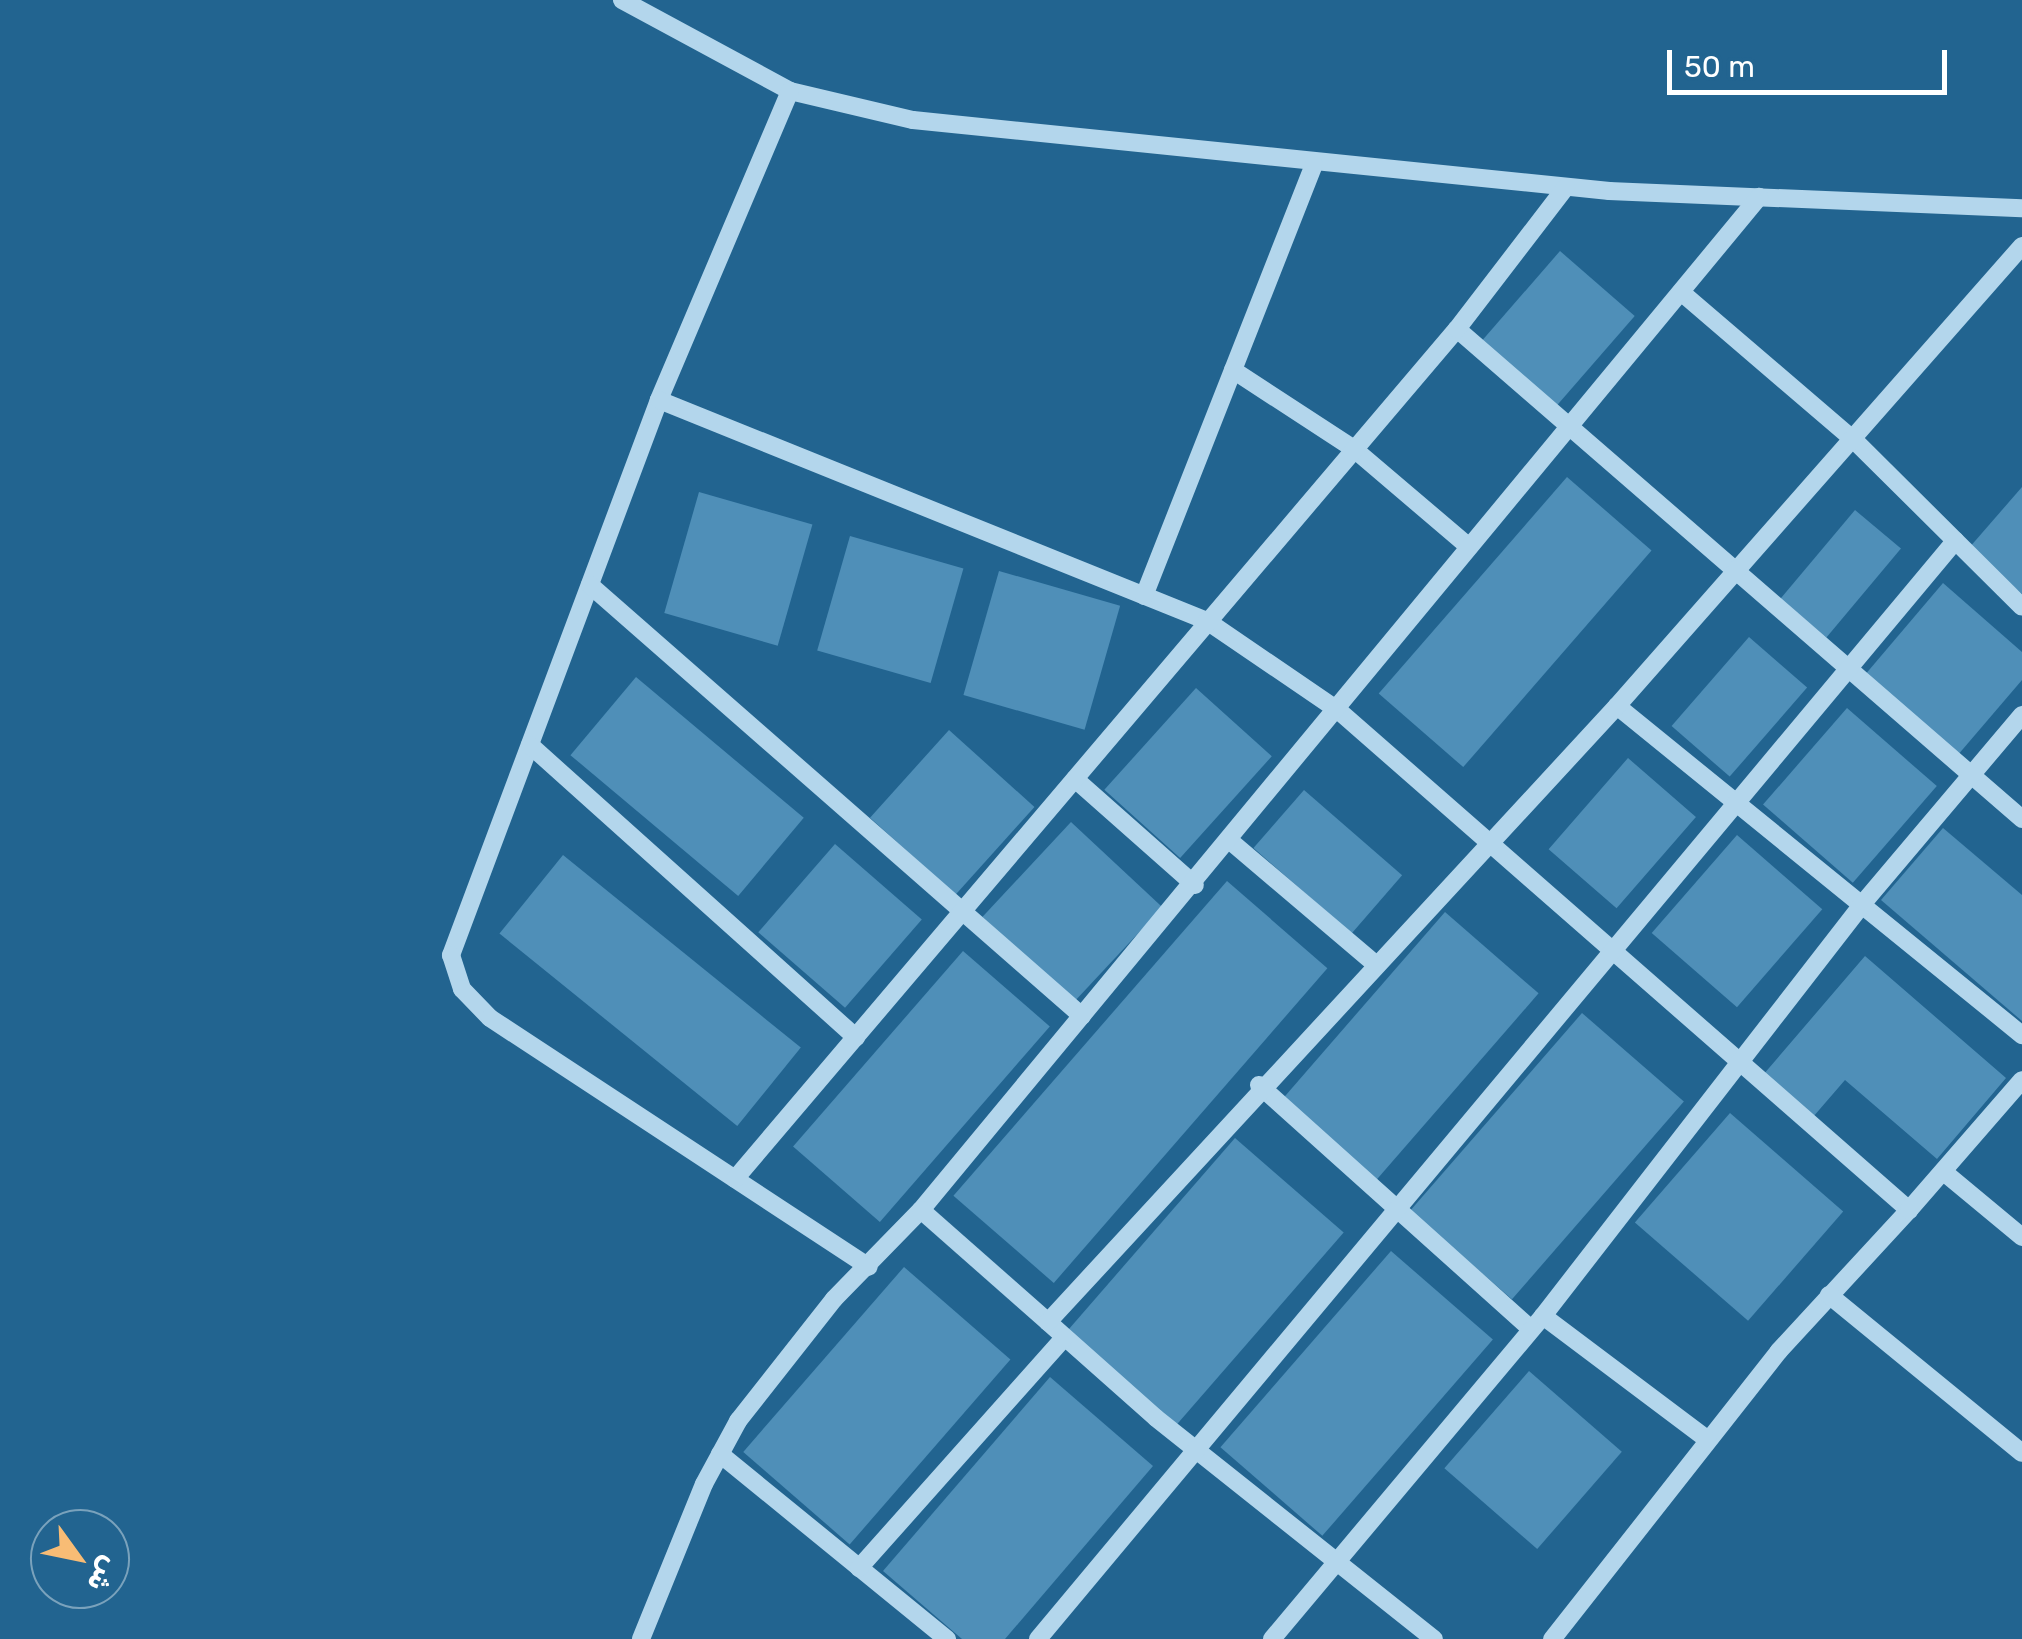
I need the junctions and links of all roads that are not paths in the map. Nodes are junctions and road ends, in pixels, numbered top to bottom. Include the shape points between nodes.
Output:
1 (622, 0) edge
2 (790, 91) junction
3 (1314, 164) junction
4 (1566, 187) junction
5 (1758, 197) junction
6 (2022, 208) edge
7 (2022, 246) edge
8 (1681, 292) junction
9 (1458, 329) junction
10 (1233, 370) junction
11 (659, 400) junction
12 (1574, 427) junction
13 (1854, 441) junction
14 (1354, 449) junction
15 (1955, 542) junction
16 (1469, 548) junction
17 (1737, 573) junction
18 (590, 585) junction
19 (1144, 596) junction
20 (2022, 607) edge
21 (1207, 621) junction
22 (1846, 673) junction
23 (1616, 706) junction
24 (1339, 711) junction
25 (2022, 715) edge
26 (530, 745) junction
27 (1970, 776) junction
28 (1075, 778) junction
29 (1738, 801) junction
30 (2022, 820) edge
31 (1229, 840) junction
32 (1489, 843) junction
33 (1195, 885) junction
34 (1864, 902) junction
35 (961, 914) junction
36 (1611, 951) junction
37 (1374, 963) junction
38 (1082, 1016) junction
39 (2022, 1035) edge
40 (856, 1038) junction
41 (1738, 1064) junction
42 (2022, 1080) edge
43 (1260, 1086) junction
44 (1945, 1173) junction
45 (734, 1179) junction
46 (1398, 1207) junction
47 (921, 1210) junction
48 (1910, 1210) junction
49 (2022, 1236) edge
50 (869, 1267) junction
51 (1828, 1295) junction
52 (1048, 1322) junction
53 (1537, 1323) junction
54 (1064, 1338) junction
55 (1708, 1440) junction
56 (1196, 1448) junction
57 (2022, 1453) edge
58 (720, 1454) junction
59 (1338, 1561) junction
60 (860, 1568) junction
61 (641, 1639) edge
62 (946, 1639) edge
63 (1038, 1639) edge
64 (1272, 1639) edge
65 (1434, 1639) edge
66 (1552, 1639) edge

1 - 2 street
2 - 3 street via 914,120
2 - 11 street
3 - 4 street
3 - 10 street
4 - 5 street
4 - 9 street
5 - 6 street
5 - 8 street
7 - 13 street
8 - 12 street
8 - 13 street
9 - 12 street
9 - 14 street
10 - 14 street
10 - 19 street
11 - 18 street
11 - 19 street
12 - 16 street
12 - 17 street
13 - 15 street
13 - 17 street
14 - 16 street
14 - 21 street
15 - 20 street
15 - 22 street
16 - 24 street
17 - 22 street
17 - 23 street
18 - 26 street
18 - 35 street
19 - 21 street
21 - 24 street
21 - 28 street
22 - 27 street
22 - 29 street
23 - 29 street
23 - 32 street
24 - 31 street
24 - 32 street
25 - 27 street
26 - 40 street
26 - 45 street via 454,940 453,972 490,1018
27 - 30 street
27 - 34 street
28 - 33 street
28 - 35 street
29 - 34 street
29 - 36 street
31 - 33 street
31 - 37 street
32 - 36 street
32 - 37 street
33 - 38 street
34 - 39 street
34 - 41 street
35 - 38 street
35 - 40 street
36 - 41 street
36 - 46 street
37 - 43 street
38 - 47 street
40 - 45 street
41 - 48 street
41 - 53 street
42 - 44 street
43 - 46 street
43 - 52 street
44 - 48 street
44 - 49 street
45 - 50 street
46 - 53 street
46 - 56 street
47 - 50 street
47 - 52 street
48 - 51 street
50 - 58 street via 772,1372
51 - 55 street
51 - 57 street
52 - 54 street
53 - 55 street
53 - 59 street
54 - 56 street
54 - 60 street
55 - 66 street
56 - 59 street
56 - 63 street
58 - 60 street
58 - 61 street
59 - 64 street
59 - 65 street
60 - 62 street

